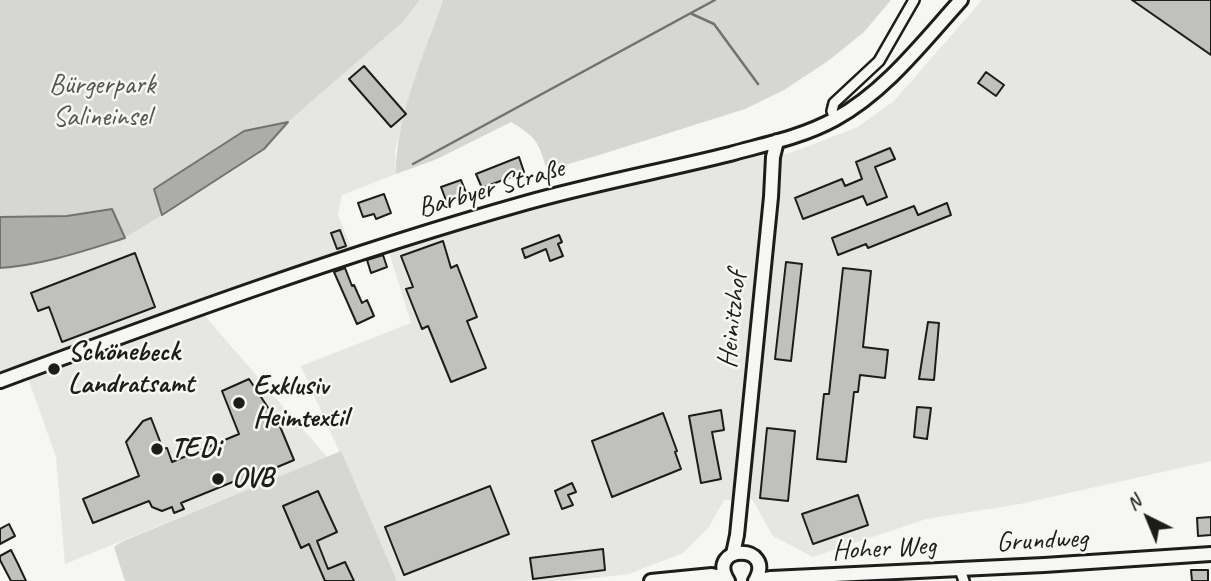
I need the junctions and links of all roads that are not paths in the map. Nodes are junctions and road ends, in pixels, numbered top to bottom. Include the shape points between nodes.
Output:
1 (914, 0) edge
2 (961, 0) edge
3 (835, 119) junction
4 (777, 141) junction
5 (0, 381) edge
6 (739, 505) junction
7 (1211, 554) edge
8 (729, 558) junction
9 (754, 559) junction
10 (962, 575) edge
11 (810, 577) junction
12 (665, 579) junction
13 (727, 580) edge
14 (651, 581) edge
15 (755, 581) edge

1 - 3 street via 879,61 834,103
2 - 3 street, Barbyer Straße via 882,84
3 - 4 street, Barbyer Straße
4 - 5 street, Barbyer Straße via 456,222
4 - 6 street, Heinitzhof
6 - 8 street, Heinitzhof via 737,535
6 - 9 street, Heinitzhof
7 - 10 street, Grundweg
8 - 9 street, Hoher Weg via 742,552
8 - 12 street
8 - 13 street, Heinitzhof via 724,573
9 - 11 street, Hoher Weg via 771,569
9 - 15 street
10 - 11 street, Hoher Weg
11 - 15 street, Hoher Weg
12 - 13 street via 712,575
12 - 14 street

